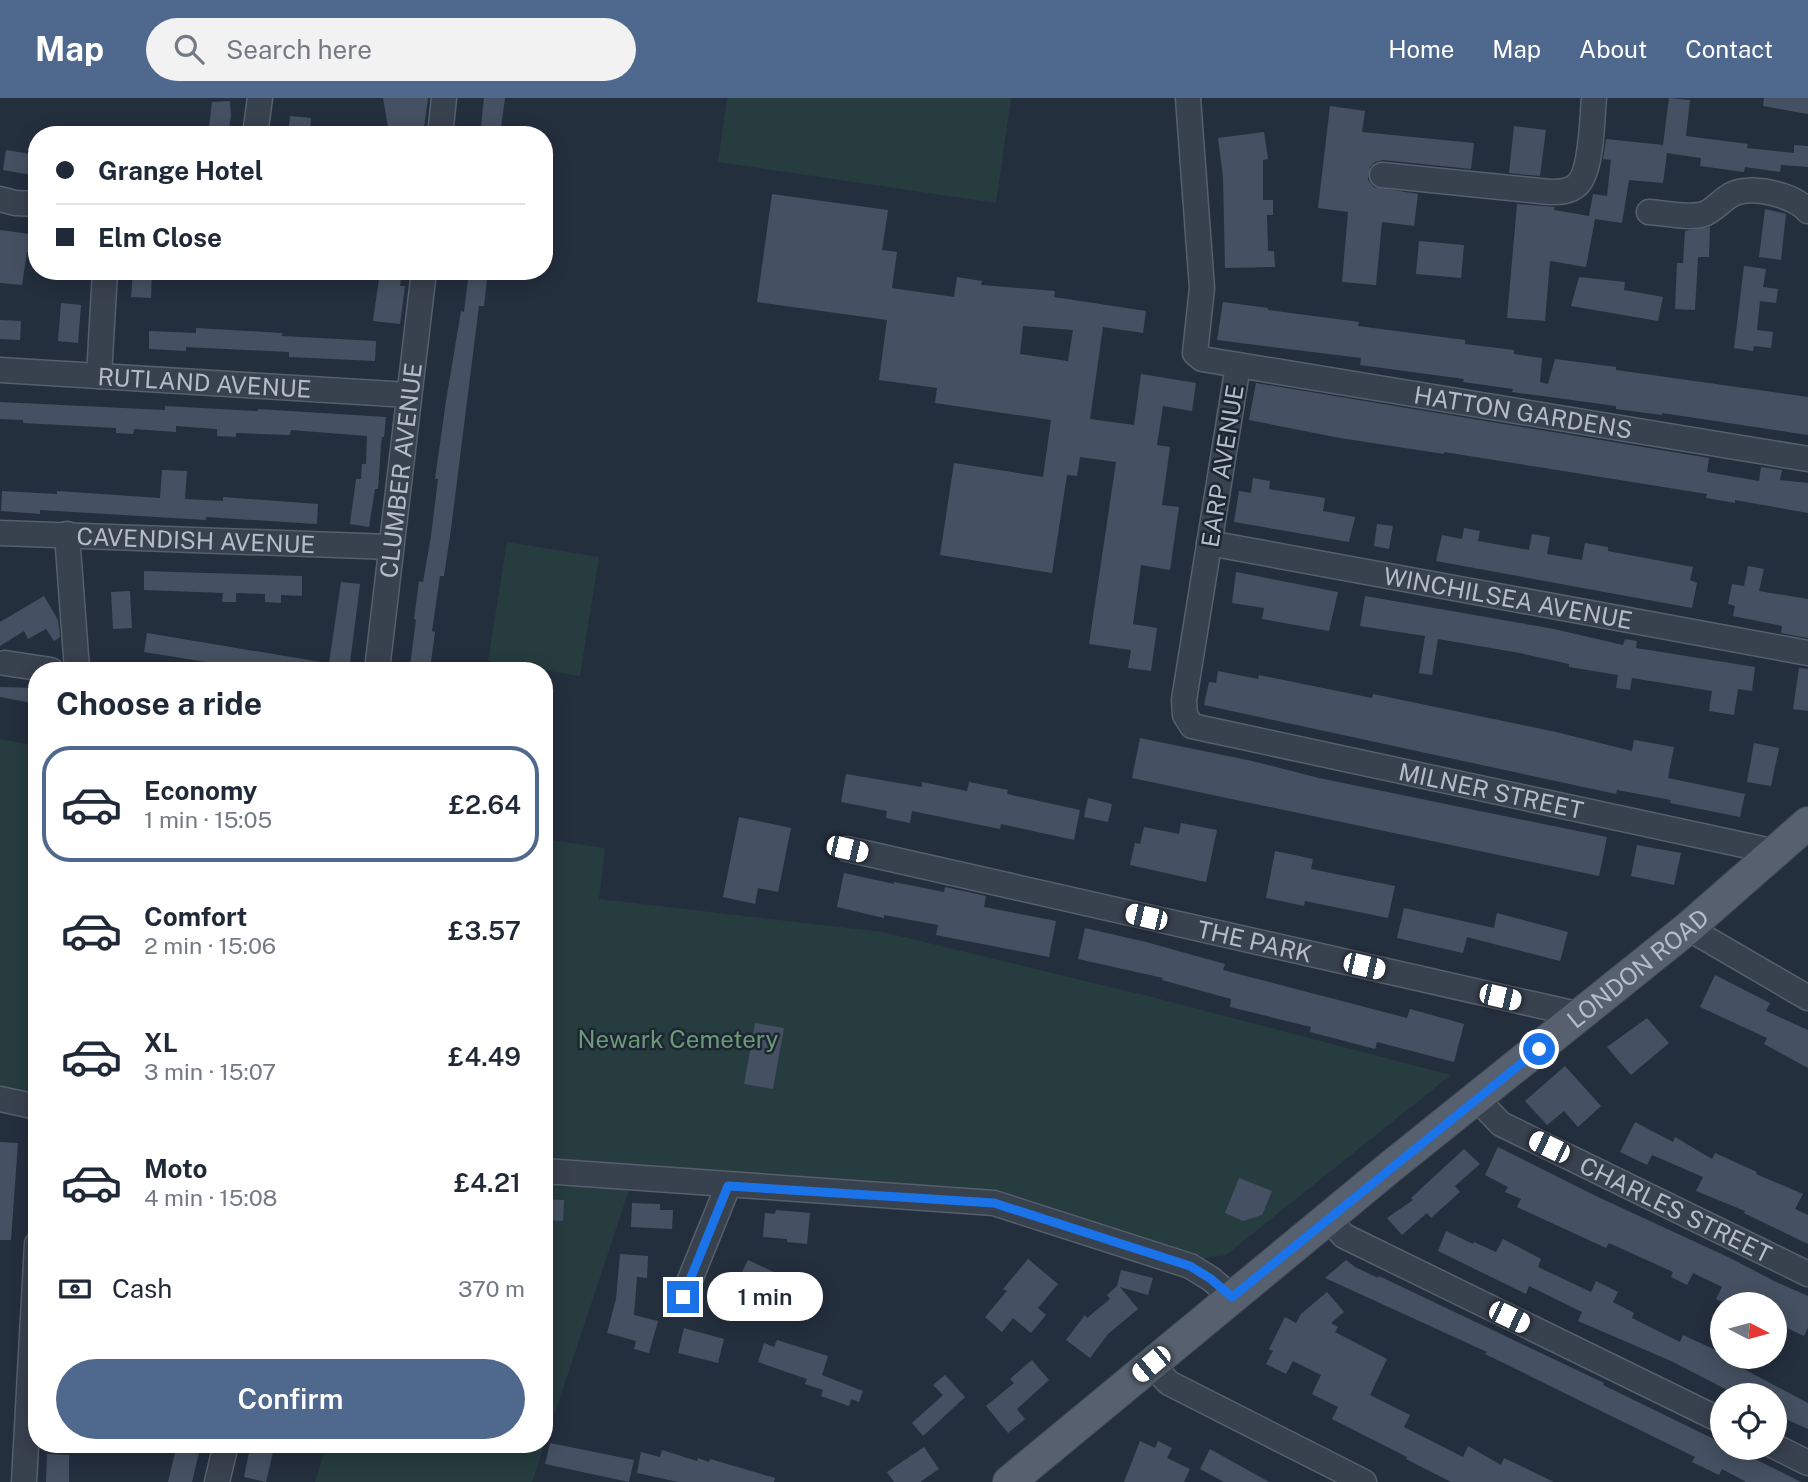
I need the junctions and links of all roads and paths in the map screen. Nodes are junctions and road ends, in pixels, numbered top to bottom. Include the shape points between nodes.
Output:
1 (260, 98) edge
2 (444, 98) edge
3 (1188, 98) edge
4 (1594, 98) edge
5 (257, 126) edge
6 (441, 126) edge
7 (1382, 175) dead end
8 (0, 199) edge
9 (28, 203) edge
10 (1808, 211) edge
11 (1649, 212) dead end
12 (104, 280) edge
13 (423, 280) edge
14 (1238, 365) junction
15 (0, 370) edge
16 (99, 376) junction
17 (409, 396) junction
18 (1808, 459) edge
19 (0, 533) edge
20 (66, 534) junction
21 (1209, 543) junction
22 (391, 547) junction
23 (1808, 653) edge
24 (77, 662) edge
25 (378, 662) edge
26 (5, 663) dead end
27 (28, 666) edge
28 (1204, 731) joint
29 (1808, 823) edge
30 (847, 849) dead end
31 (1776, 852) junction
32 (1688, 928) junction
33 (1808, 998) edge
34 (1581, 1015) junction
35 (0, 1099) edge
36 (1477, 1099) junction
37 (28, 1105) edge
38 (553, 1172) edge
39 (728, 1186) junction
40 (1328, 1219) junction
41 (1808, 1274) edge
42 (683, 1297) dead end
43 (1232, 1297) junction
44 (1151, 1364) junction
45 (28, 1409) edge
46 (1710, 1415) edge
47 (1787, 1452) edge
48 (224, 1453) edge
49 (1808, 1463) edge
50 (24, 1482) edge
51 (217, 1482) edge
52 (1010, 1482) edge
53 (1364, 1482) edge

1 - 5 street
2 - 6 street
3 - 14 street, EARP AVENUE via 1202,288 1195,353 1202,359
4 - 7 street via 1585,173 1567,191
8 - 9 street
10 - 11 street via 1783,196 1751,190 1734,193 1705,214
12 - 16 street
13 - 17 street, CLUMBER AVENUE
14 - 18 street, HATTON GARDENS
14 - 21 street, EARP AVENUE
15 - 16 street, RUTLAND AVENUE
16 - 17 street, RUTLAND AVENUE
17 - 22 street, CLUMBER AVENUE
19 - 20 street, CAVENDISH AVENUE
20 - 22 street, CAVENDISH AVENUE
20 - 24 street
21 - 23 street, WINCHILSEA AVENUE
21 - 28 street, EARP AVENUE via 1184,700 1192,726
22 - 25 street, CLUMBER AVENUE
26 - 27 street
28 - 31 street, MILNER STREET
29 - 31 main road, LONDON ROAD
30 - 34 street, THE PARK
31 - 32 main road, LONDON ROAD
32 - 33 street
32 - 34 main road, LONDON ROAD
34 - 36 main road, LONDON ROAD
35 - 37 street
36 - 40 main road, LONDON ROAD
36 - 41 street, CHARLES STREET via 1501,1124
38 - 39 street
39 - 42 street
39 - 43 street via 994,1203 1190,1266
40 - 43 main road, LONDON ROAD
40 - 46 street via 1344,1236
43 - 44 main road, LONDON ROAD
44 - 52 main road, LONDON ROAD
44 - 53 street via 1169,1382
45 - 50 street
47 - 49 street
48 - 51 street

